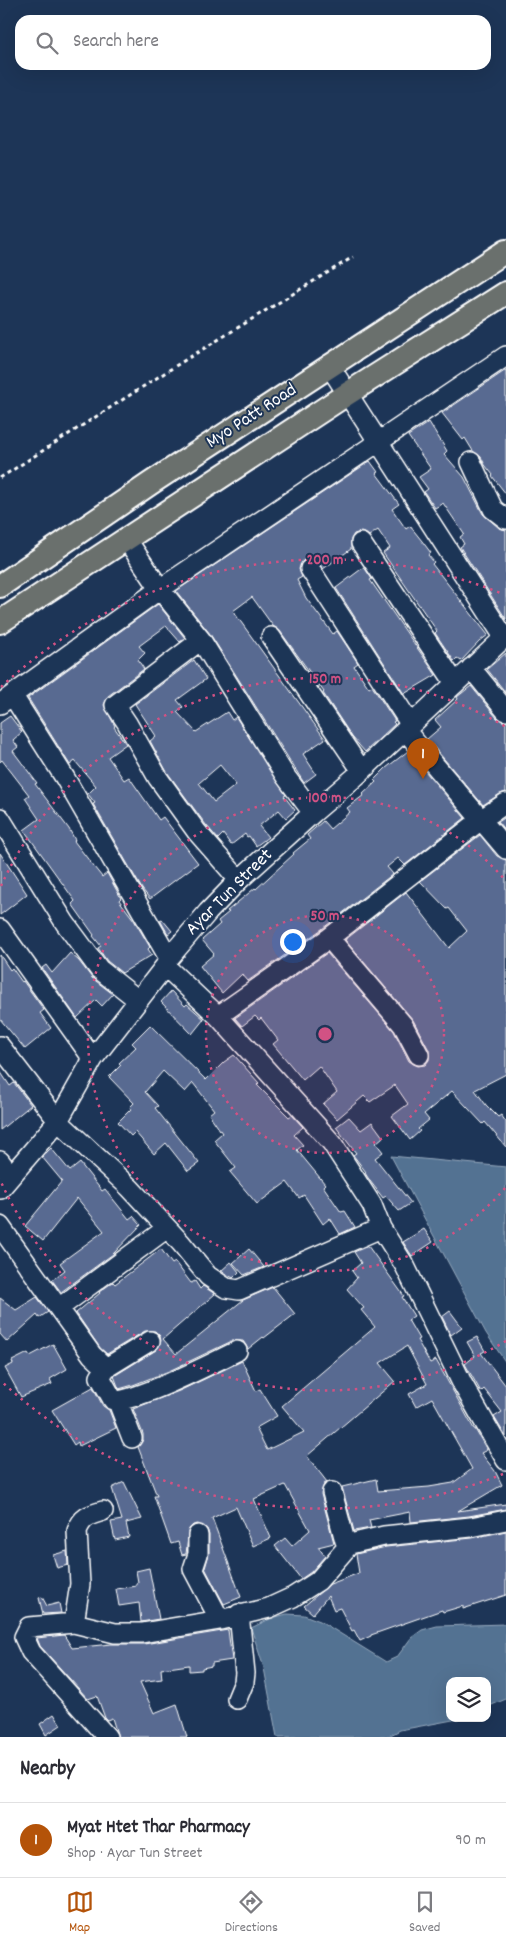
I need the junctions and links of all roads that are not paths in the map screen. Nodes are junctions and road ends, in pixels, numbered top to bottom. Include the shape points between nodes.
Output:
1 (506, 251) edge
2 (505, 296) edge
3 (506, 356) edge
4 (329, 366) junction
5 (347, 394) junction
6 (379, 442) junction
7 (471, 462) dead end
8 (506, 519) edge
9 (128, 540) junction
10 (361, 543) dead end
11 (310, 569) dead end
12 (0, 586) edge
13 (160, 589) junction
14 (0, 622) edge
15 (505, 636) edge
16 (271, 637) dead end
17 (201, 640) junction
18 (471, 668) junction
19 (455, 683) junction
20 (6, 700) edge
21 (506, 711) edge
22 (408, 728) junction
23 (362, 771) junction
24 (506, 803) edge
25 (313, 812) junction
26 (0, 818) edge
27 (482, 819) junction
28 (506, 850) edge
29 (240, 880) junction
30 (0, 929) edge
31 (329, 938) junction
32 (167, 962) junction
33 (138, 1000) junction
34 (218, 1016) junction
35 (0, 1046) edge
36 (419, 1055) dead end
37 (93, 1059) junction
38 (58, 1121) junction
39 (0, 1161) edge
40 (6, 1183) edge
41 (0, 1226) edge
42 (167, 1228) junction
43 (381, 1228) junction
44 (60, 1308) junction
45 (150, 1341) dead end
46 (237, 1351) dead end
47 (106, 1368) junction
48 (118, 1402) junction
49 (132, 1438) dead end
50 (506, 1460) edge
51 (332, 1492) dead end
52 (102, 1512) dead end
53 (506, 1520) edge
54 (198, 1535) dead end
55 (350, 1544) junction
56 (239, 1614) junction
57 (220, 1620) junction
58 (74, 1624) junction
59 (237, 1698) dead end
60 (107, 1737) edge

1 - 4 main road, Myo Patt Road
2 - 5 main road, Myo Patt Road
3 - 6 street
4 - 5 street
4 - 12 main road, Myo Patt Road
5 - 6 street
5 - 9 main road, Myo Patt Road
6 - 13 street
6 - 15 street
7 - 8 street via 493,509
9 - 13 street
9 - 14 main road, Myo Patt Road
10 - 19 street
11 - 22 street
13 - 17 street
13 - 20 street
15 - 18 street, Ayar Tun Street
16 - 23 street
17 - 25 street via 286,777
17 - 29 street via 114,705 163,786 197,832
18 - 19 street, Ayar Tun Street
18 - 21 street
19 - 22 street, Ayar Tun Street
20 - 32 street via 65,778
22 - 23 street, Ayar Tun Street
22 - 27 street
23 - 25 street, Ayar Tun Street
24 - 27 street
25 - 29 street, Ayar Tun Street
26 - 33 street via 65,924 99,968
27 - 28 street
27 - 31 street
29 - 32 street, Ayar Tun Street via 208,912
30 - 37 street
31 - 34 street
31 - 36 street via 403,1025
32 - 33 street, Ayar Tun Street
32 - 34 street
33 - 37 street, Ayar Tun Street
34 - 43 street via 332,1143 372,1205
35 - 38 street
37 - 38 street, Ayar Tun Street
38 - 40 street, Ayar Tun Street
38 - 42 street via 130,1188
39 - 40 street
41 - 44 street
42 - 43 street via 208,1276 226,1288 239,1290
42 - 44 street
43 - 50 street via 405,1266 462,1383
44 - 47 street via 92,1355
45 - 47 street
46 - 48 street
47 - 48 street via 100,1377 113,1400
48 - 49 street
51 - 55 street via 345,1541
52 - 58 street via 85,1516 76,1531 80,1584
53 - 55 street via 384,1536
54 - 57 street via 198,1554 193,1570
55 - 56 street via 318,1581 293,1597 269,1608
56 - 57 street
56 - 59 street via 245,1673
57 - 58 street via 142,1633 115,1633
58 - 60 street via 29,1626 24,1638 31,1652

